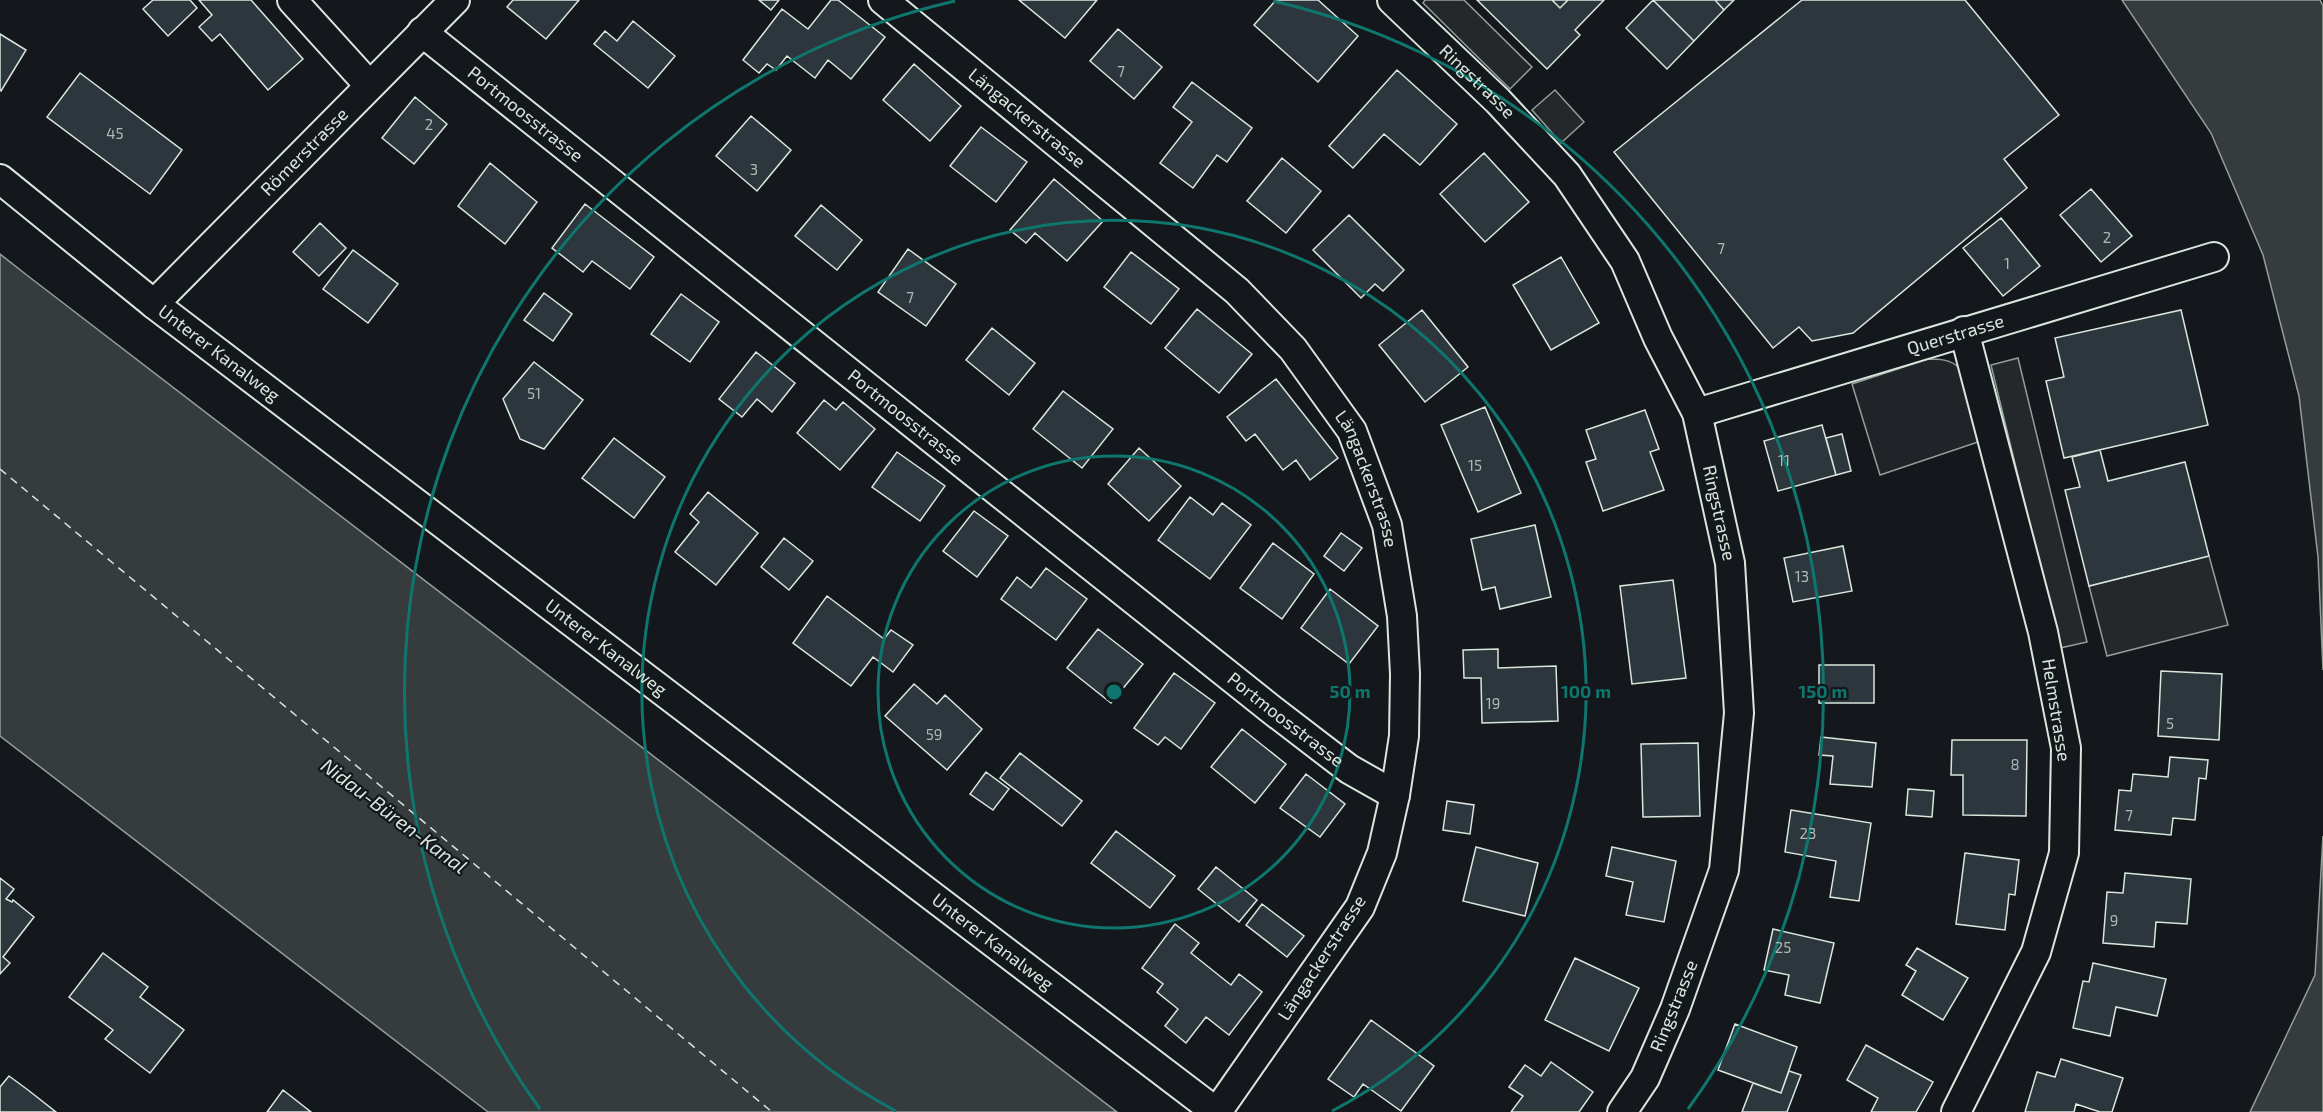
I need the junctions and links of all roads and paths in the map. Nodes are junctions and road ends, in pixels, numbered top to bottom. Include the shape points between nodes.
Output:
1 (292, 0) edge
2 (455, 0) edge
3 (883, 0) edge
4 (1392, 0) edge
5 (422, 32) junction
6 (369, 85) junction
7 (0, 179) edge
8 (2214, 257) dead end
9 (154, 304) junction
10 (1964, 331) junction
11 (1697, 413) junction
12 (1395, 795) junction
13 (1216, 1112) edge
14 (1622, 1112) edge
15 (1956, 1112) edge

1 - 6 street
2 - 5 street, Römerstrasse
3 - 12 street, Längackerstrasse via 1237,291 1293,350 1352,431 1387,525 1402,616 1404,736
4 - 11 street, Ringstrasse via 1567,175 1625,261 1658,338
5 - 6 street, Römerstrasse
5 - 12 street, Portmoosstrasse via 1272,710 1348,769
6 - 9 street, Römerstrasse
7 - 9 street, Unterer Kanalweg
8 - 10 street, Querstrasse
9 - 13 street, Unterer Kanalweg
10 - 11 street, Querstrasse
10 - 15 street, Helmstrasse via 2043,632 2066,748 2064,853 2037,952
11 - 14 street, Ringstrasse via 1731,575 1739,713 1724,870 1676,1009 1645,1078
12 - 13 street, Längackerstrasse via 1382,853 1360,907

